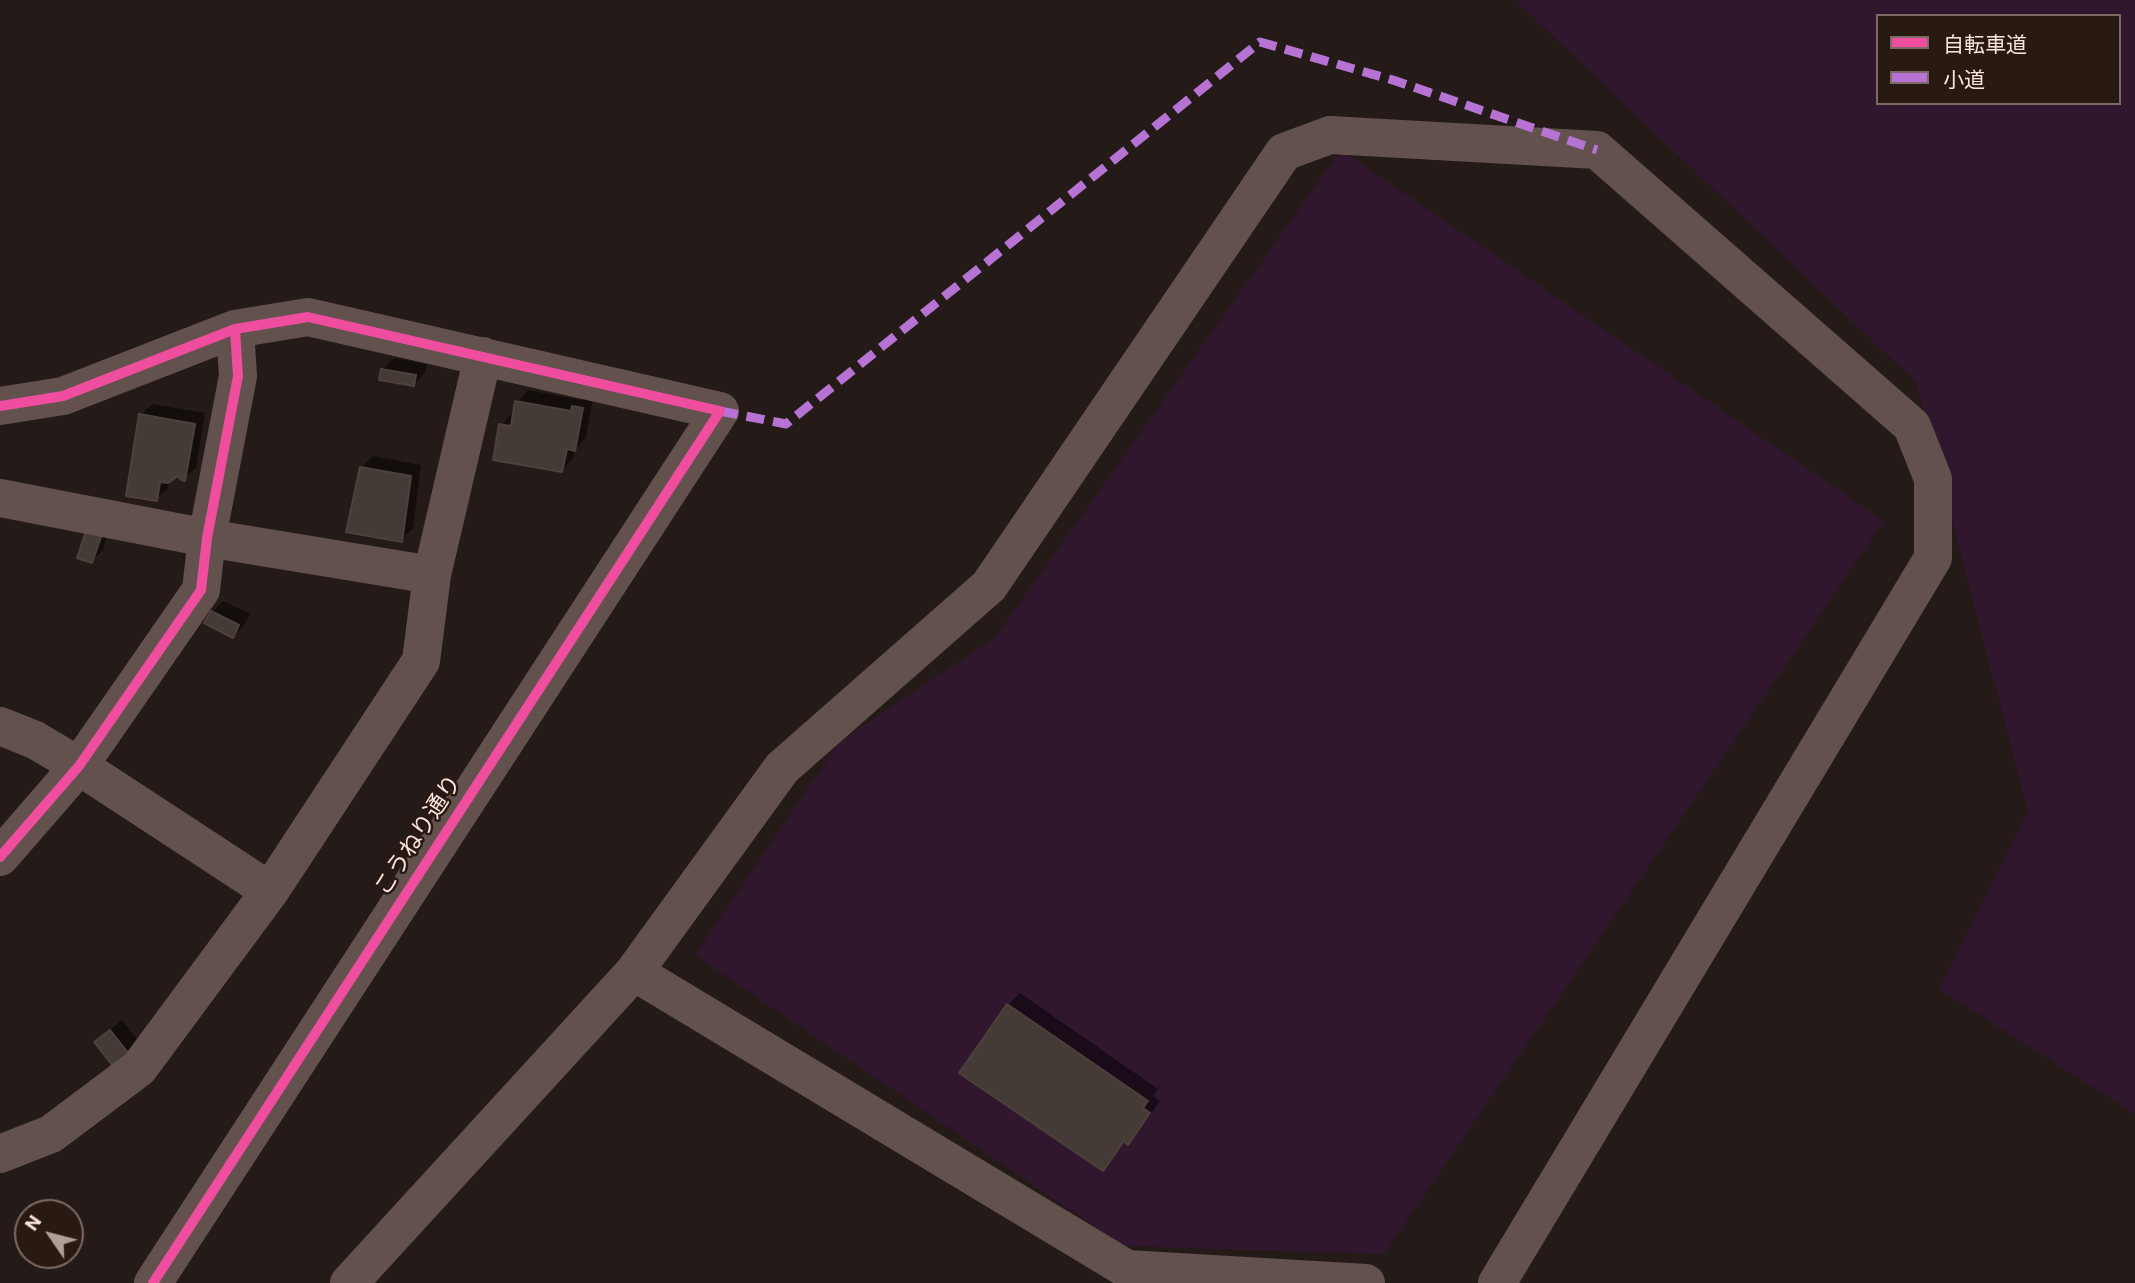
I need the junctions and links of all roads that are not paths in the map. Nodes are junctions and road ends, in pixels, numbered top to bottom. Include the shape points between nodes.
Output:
1 (235, 329) junction
2 (483, 356) junction
3 (0, 406) edge
4 (0, 498) edge
5 (206, 538) junction
6 (432, 575) junction
7 (0, 726) edge
8 (79, 766) junction
9 (0, 857) edge
10 (270, 891) junction
11 (634, 972) junction
12 (0, 1154) edge
13 (153, 1283) edge
14 (349, 1283) edge
15 (1366, 1283) edge
16 (1497, 1283) edge

1 - 2 street via 308,317
1 - 3 street via 62,396
1 - 5 street via 238,376
2 - 6 street
2 - 13 street, こうねり通り via 720,411
4 - 5 street
5 - 6 street
5 - 8 street via 201,590
6 - 10 street via 421,661
7 - 8 street
8 - 9 street
8 - 10 street
10 - 12 street via 139,1068 51,1133
11 - 14 street
11 - 15 street via 1127,1269
11 - 16 street via 782,768 989,586 1284,152 1330,135 1597,150 1912,426 1933,479 1933,558

